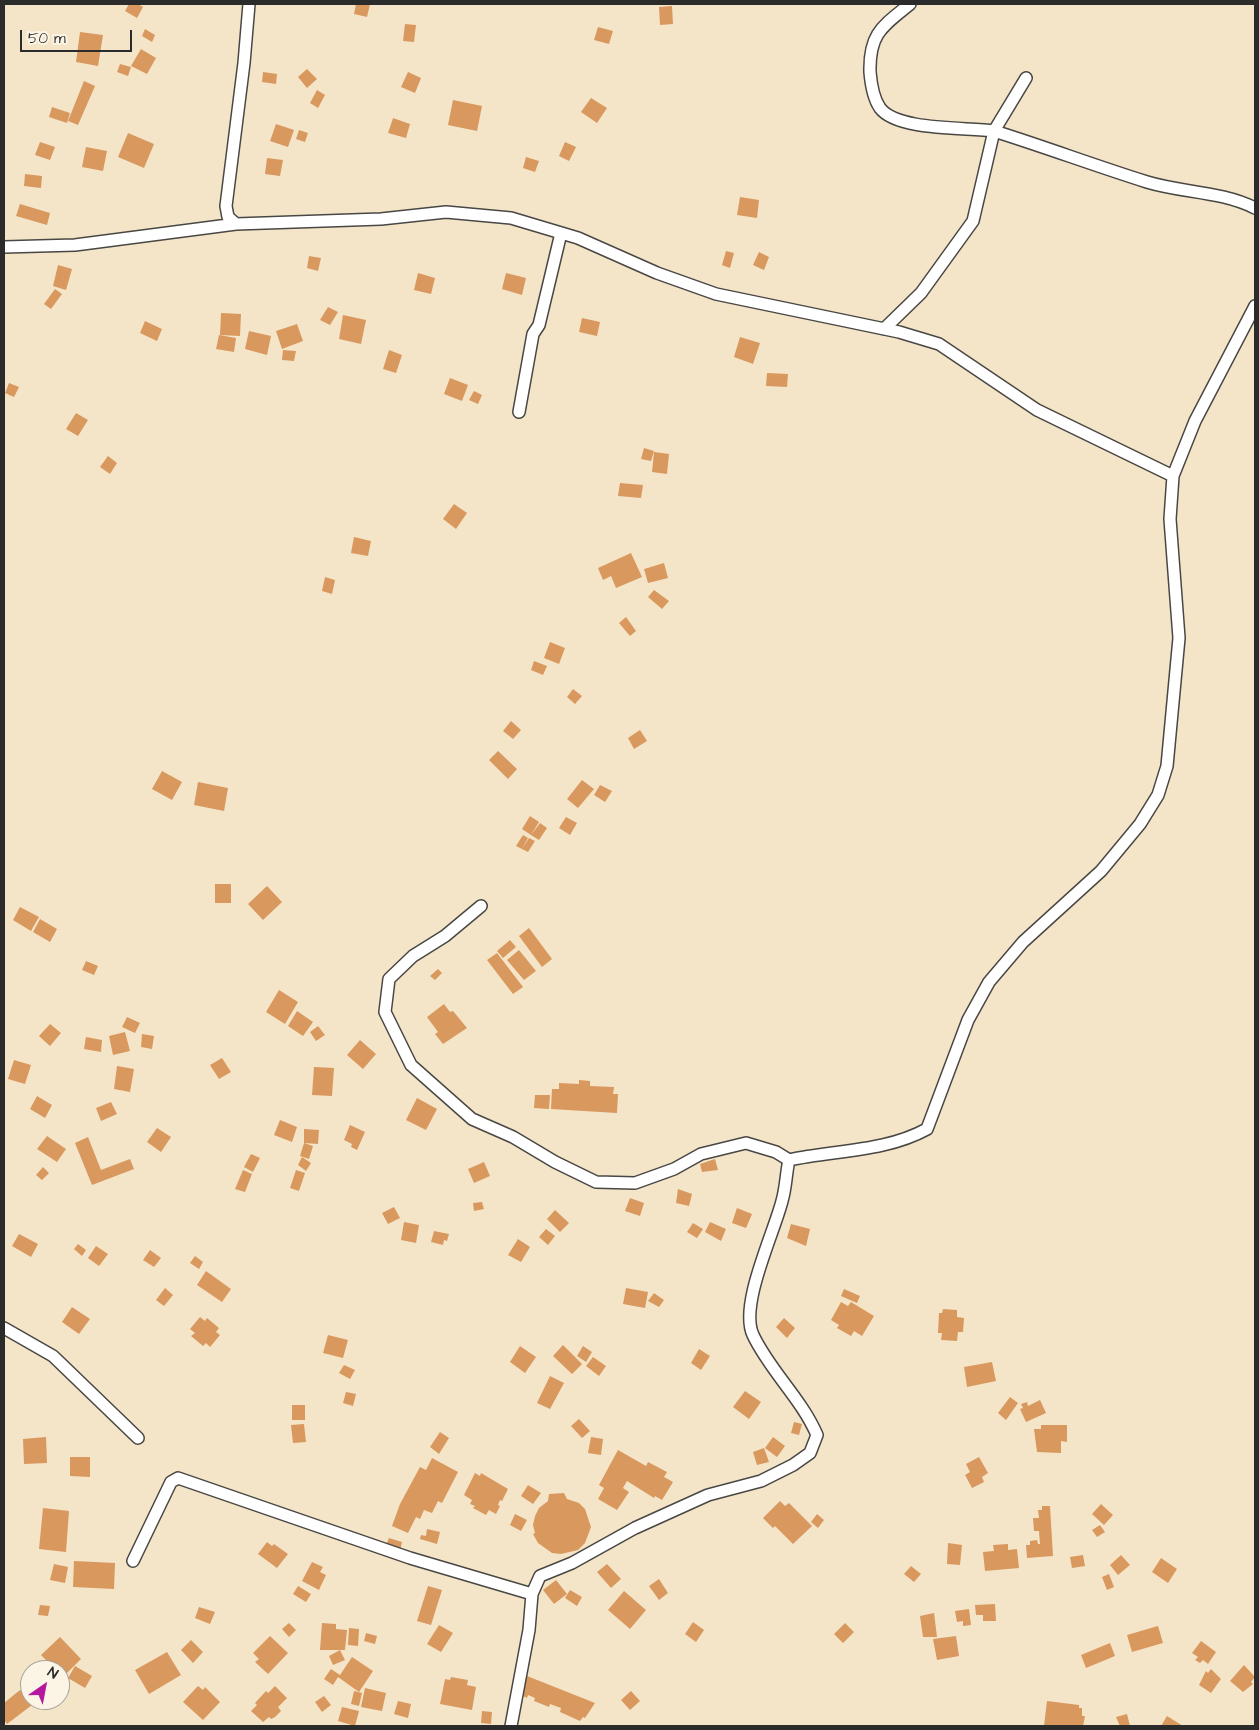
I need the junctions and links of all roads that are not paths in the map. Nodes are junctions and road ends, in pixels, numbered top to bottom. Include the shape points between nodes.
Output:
1 (249, 4) edge
2 (910, 4) edge
3 (1026, 78) dead end
4 (994, 131) junction
5 (1255, 208) edge
6 (236, 224) junction
7 (561, 233) junction
8 (4, 248) edge
9 (1255, 306) edge
10 (884, 328) junction
11 (519, 412) dead end
12 (1174, 476) junction
13 (481, 906) dead end
14 (789, 1160) junction
15 (4, 1328) edge
16 (138, 1438) dead end
17 (133, 1560) dead end
18 (532, 1594) junction
19 (511, 1726) edge

1 - 6 street via 226,206 228,217
2 - 4 street via 877,33 871,52 872,91 880,109 914,125
3 - 4 street
4 - 5 street via 1147,182 1220,195
4 - 10 street via 973,222 921,293
6 - 7 street via 381,219 446,212 511,218
6 - 8 street via 75,245
7 - 10 street via 716,294
7 - 11 street via 539,325 533,334
9 - 12 street via 1195,421
10 - 12 street via 939,344 1037,410
12 - 14 street via 1170,519 1180,638 1168,766 1158,795 1140,824 1101,871 1023,942 989,982 968,1020 927,1129 908,1140
13 - 14 street via 445,936 413,956 389,979 385,1012 411,1066 472,1118 596,1182 635,1183 674,1169 701,1154 746,1143 776,1152
14 - 18 street via 783,1199 756,1279 751,1308 752,1333 807,1412 817,1434 810,1453 761,1481 708,1495 540,1576
15 - 16 street via 53,1356
17 - 18 street via 171,1482 178,1478 410,1558
18 - 19 street via 530,1630

